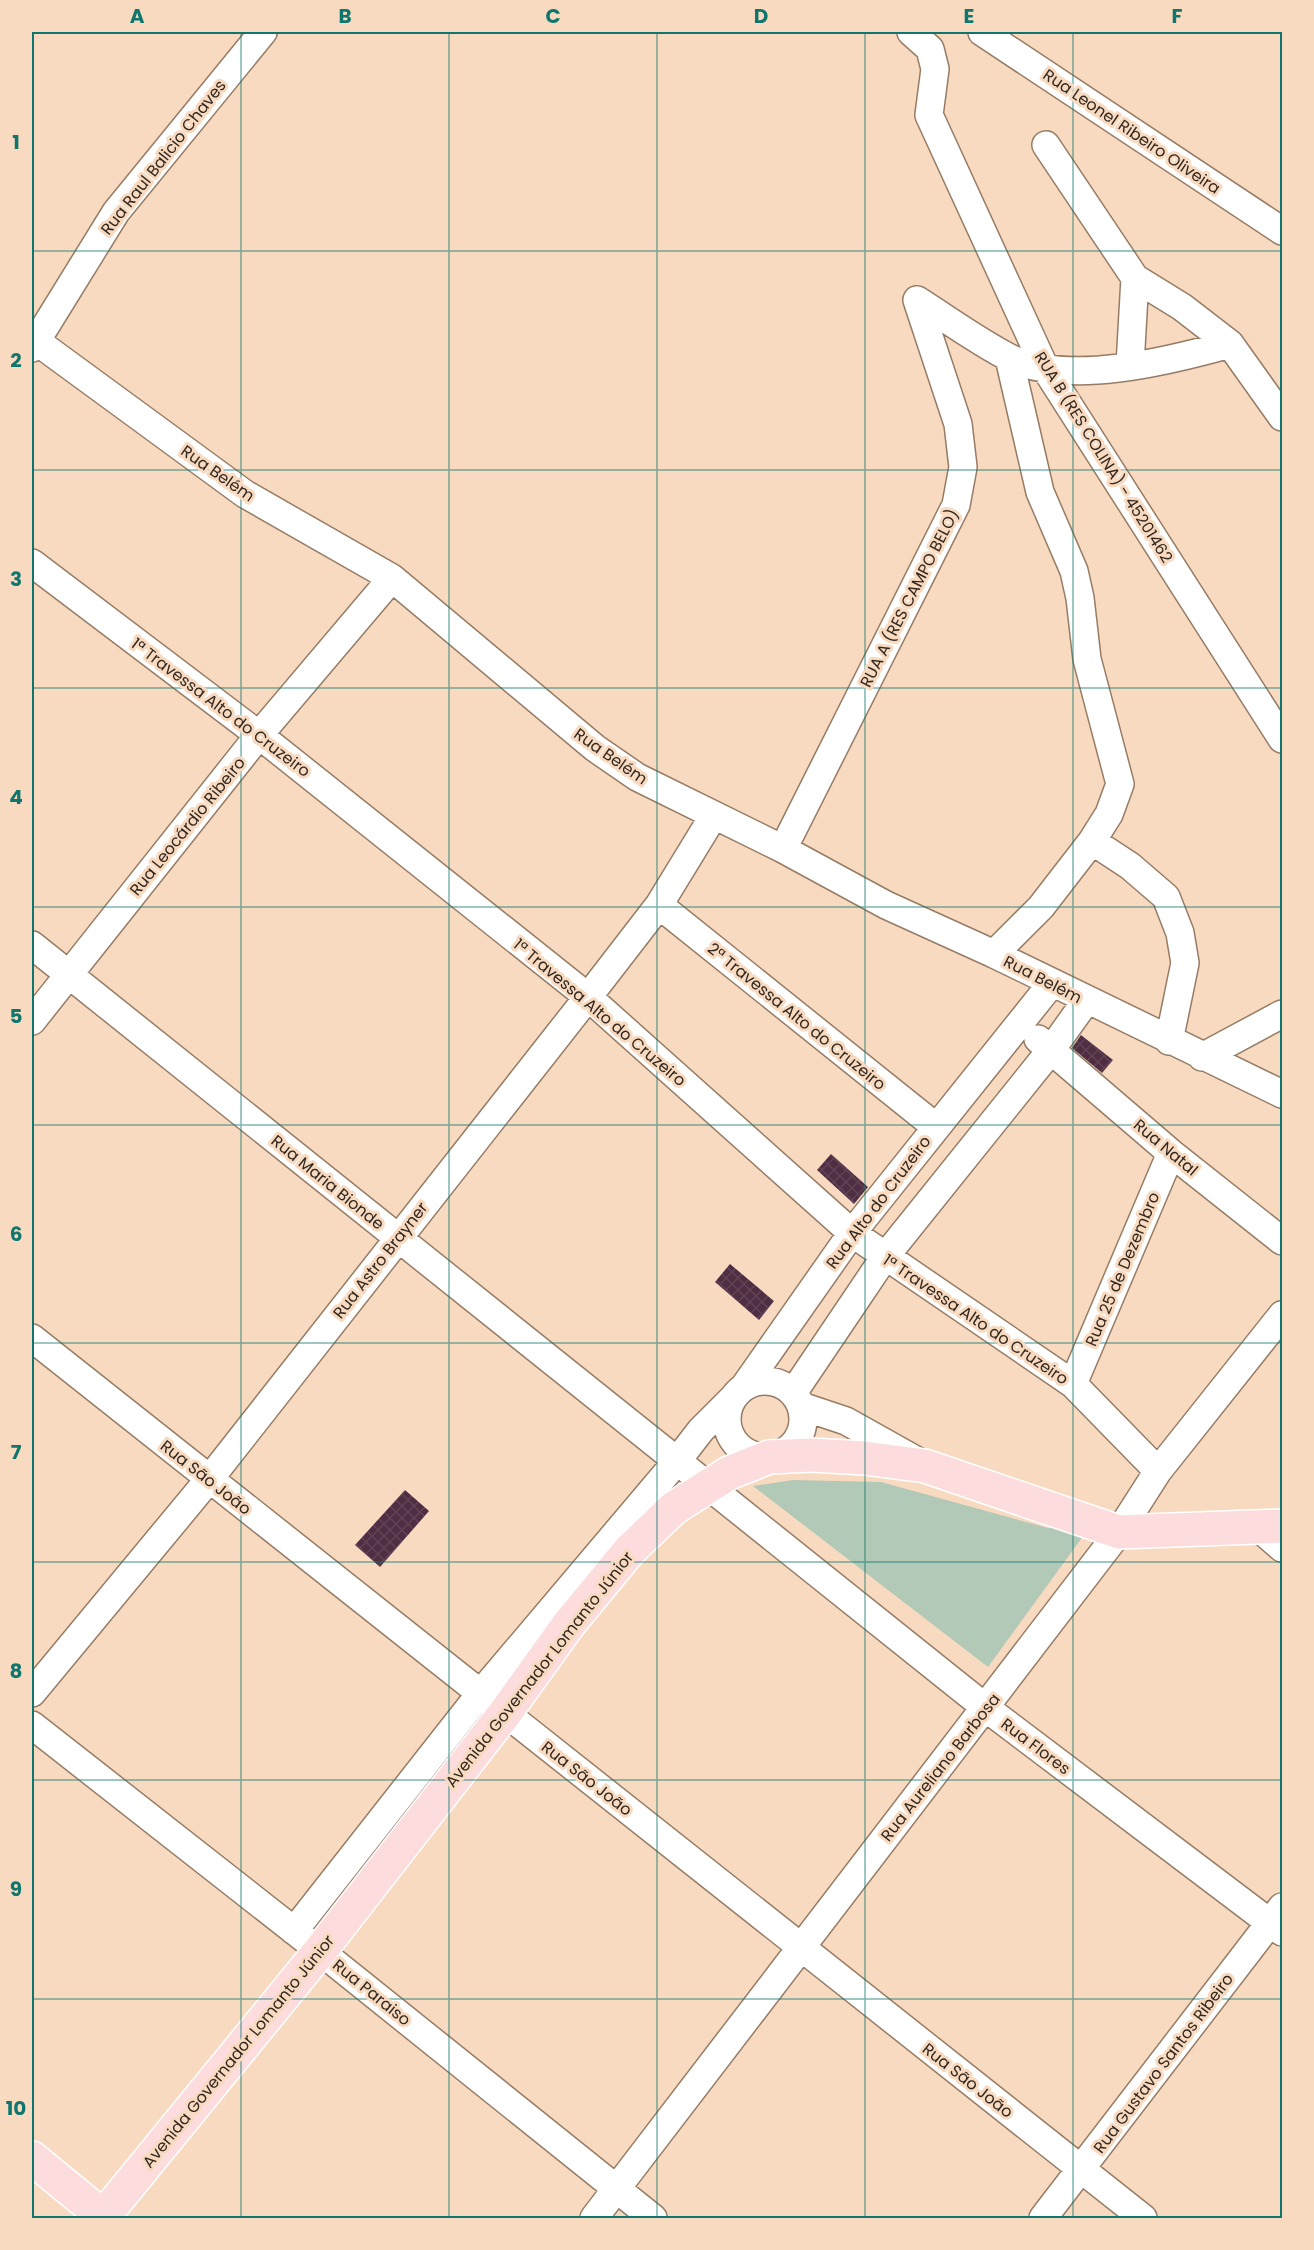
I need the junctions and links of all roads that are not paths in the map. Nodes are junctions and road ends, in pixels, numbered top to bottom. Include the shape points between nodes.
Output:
1 (263, 32) edge
2 (911, 32) edge
3 (994, 35) edge
4 (1046, 145) dead end
5 (1282, 231) edge
6 (1135, 279) junction
7 (33, 343) edge
8 (1230, 344) junction
9 (1009, 358) junction
10 (1130, 365) junction
11 (1045, 368) junction
12 (1282, 417) edge
13 (32, 563) edge
14 (392, 578) junction
15 (259, 735) junction
16 (1282, 739) edge
17 (714, 815) junction
18 (1092, 841) junction
19 (783, 849) junction
20 (659, 904) junction
21 (32, 945) edge
22 (994, 954) junction
23 (69, 973) junction
24 (1052, 983) junction
25 (588, 997) junction
26 (1086, 1001) junction
27 (1282, 1014) edge
28 (32, 1021) edge
29 (1022, 1024) junction
30 (1169, 1041) junction
31 (1051, 1050) junction
32 (1202, 1057) junction
33 (1282, 1094) edge
34 (936, 1127) junction
35 (1171, 1153) junction
36 (852, 1233) junction
37 (397, 1238) junction
38 (1282, 1241) edge
39 (885, 1258) junction
40 (1282, 1315) edge
41 (32, 1338) edge
42 (1073, 1384) junction
43 (739, 1392) junction
44 (797, 1399) junction
45 (769, 1457) junction
46 (677, 1461) junction
47 (925, 1466) junction
48 (1158, 1471) junction
49 (209, 1479) junction
50 (708, 1487) junction
51 (1119, 1532) junction
52 (1275, 1534) edge
53 (32, 1693) edge
54 (493, 1703) junction
55 (986, 1708) junction
56 (32, 1725) edge
57 (1278, 1921) edge
58 (294, 1931) junction
59 (801, 1948) junction
60 (320, 1951) junction
61 (32, 2158) edge
62 (1082, 2170) junction
63 (617, 2190) junction
64 (104, 2218) edge
65 (594, 2218) edge
66 (653, 2218) edge
67 (1043, 2218) edge
68 (1143, 2218) edge

1 - 7 street, Rua Raul Balicio Chaves via 116,212
2 - 11 street, RUA B (RES COLINA) - 45201462 via 930,50 935,69 929,115
3 - 5 street, Rua Leonel Ribeiro Oliveira
4 - 6 street
6 - 8 street via 1182,307
6 - 10 street
7 - 14 street, Rua Belém via 245,494
8 - 10 street
8 - 12 street
9 - 11 street
9 - 18 street via 1040,492 1074,571 1087,659 1120,784 1109,814
9 - 19 street, RUA A (RES CAMPO BELO) via 917,300 958,424 963,466 956,505
10 - 11 street via 1086,371
11 - 16 street, RUA B (RES COLINA) - 45201462
13 - 15 street, 1ª Travessa Alto do Cruzeiro
14 - 15 street, Rua Leocárdio Ribeiro
14 - 17 street, Rua Belém via 595,748 637,777
15 - 23 street, Rua Leocárdio Ribeiro
15 - 25 street, 1ª Travessa Alto do Cruzeiro
17 - 19 street, Rua Belém
17 - 20 street, Rua Astro Brayner
18 - 22 street via 1041,907
18 - 30 street via 1166,897 1180,933 1185,963
19 - 22 street, Rua Belém via 886,905
20 - 25 street, Rua Astro Brayner
20 - 34 street, 2ª Travessa Alto do Cruzeiro
21 - 23 street, Rua Maria Bionde
22 - 24 street, Rua Belém
23 - 28 street, Rua Leocárdio Ribeiro
23 - 37 street, Rua Maria Bionde
24 - 26 street, Rua Belém
24 - 29 street, Rua Alto do Cruzeiro
25 - 36 street, 1ª Travessa Alto do Cruzeiro
25 - 37 street, Rua Astro Brayner
26 - 30 street, Rua Belém
26 - 31 street
27 - 32 street
29 - 31 street
29 - 34 street, Rua Alto do Cruzeiro
30 - 32 street, Rua Belém
31 - 35 street, Rua Natal
31 - 39 street
32 - 33 street, Rua Belém
34 - 36 street, Rua Alto do Cruzeiro
35 - 38 street, Rua Natal
35 - 42 street, Rua 25 de Dezembro
36 - 39 street, 1ª Travessa Alto do Cruzeiro
36 - 43 street, Rua Alto do Cruzeiro
37 - 46 street, Rua Maria Bionde
37 - 49 street, Rua Astro Brayner
39 - 42 street, 1ª Travessa Alto do Cruzeiro
39 - 44 street
40 - 48 street, Rua Aureliano Barbosa
41 - 49 street, Rua São João
42 - 48 street, 1ª Travessa Alto do Cruzeiro
43 - 44 street via 765,1380 775,1382
43 - 45 street via 728,1411 732,1438 748,1452
43 - 46 street, Rua Alto do Cruzeiro
44 - 45 street via 804,1417 797,1439 780,1454
44 - 47 street via 846,1421
45 - 47 main road, Avenida Governador Lomanto Júnior via 811,1455
45 - 50 main road, Avenida Governador Lomanto Júnior via 729,1473
46 - 50 street, Rua Maria Bionde
46 - 54 street, Rua Alto do Cruzeiro
47 - 51 main road, Avenida Governador Lomanto Júnior
48 - 51 street, Rua Aureliano Barbosa
49 - 53 street, Rua Astro Brayner
49 - 54 street, Rua São João
50 - 54 main road, Avenida Governador Lomanto Júnior via 674,1508 629,1551 569,1624
50 - 55 street, Rua Flores
51 - 52 main road, Avenida Governador Lomanto Júnior
51 - 55 street, Rua Aureliano Barbosa
54 - 58 street, Rua Alto do Cruzeiro
54 - 59 street, Rua São João
54 - 60 main road, Avenida Governador Lomanto Júnior
55 - 57 street, Rua Flores
55 - 59 street, Rua Aureliano Barbosa
56 - 58 street, Rua Paraiso
57 - 62 street, Rua Gustavo Santos Ribeiro
58 - 60 street, Rua Paraiso
59 - 62 street, Rua São João
59 - 63 street, Rua Aureliano Barbosa
60 - 63 street, Rua Paraiso
60 - 64 main road, Avenida Governador Lomanto Júnior
61 - 64 main road
62 - 67 street, Rua Gustavo Santos Ribeiro
62 - 68 street, Rua São João
63 - 65 street, Rua Aureliano Barbosa
63 - 66 street, Rua Paraiso

